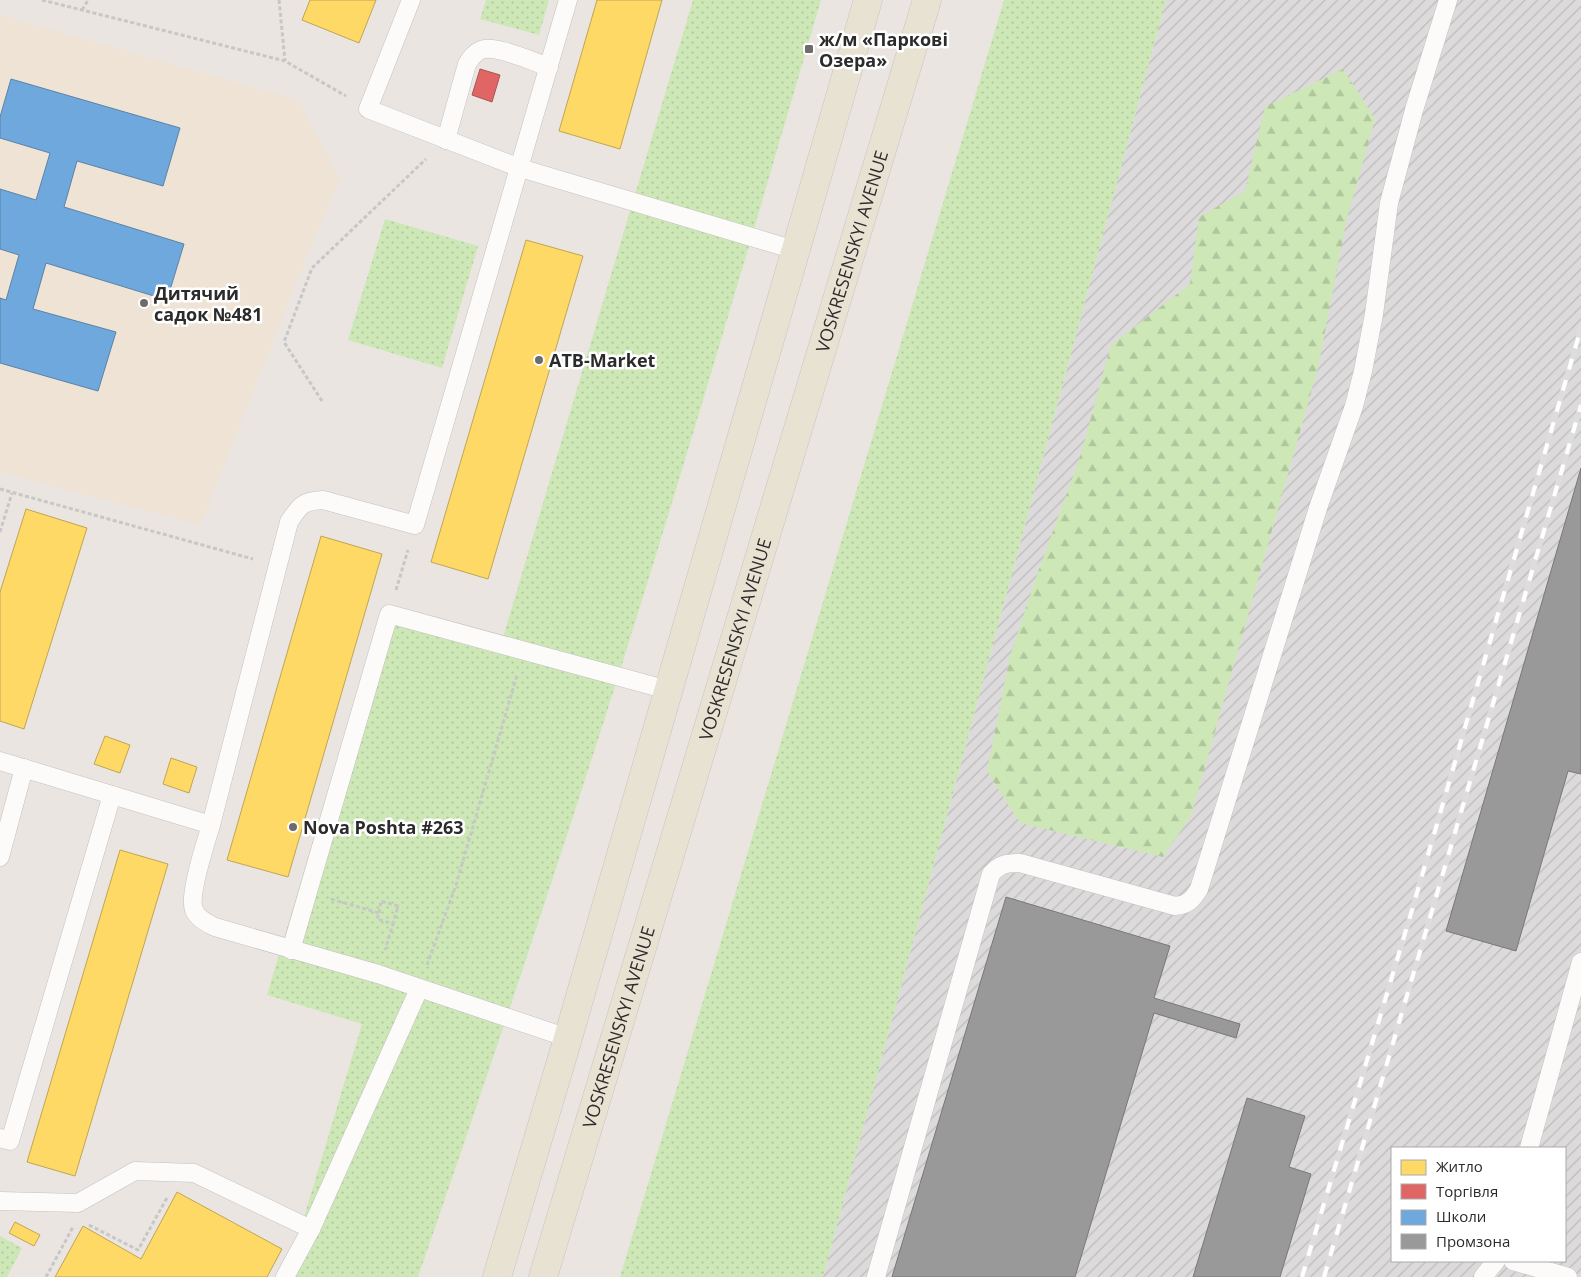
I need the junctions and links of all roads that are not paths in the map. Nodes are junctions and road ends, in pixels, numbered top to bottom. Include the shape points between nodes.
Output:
1 (411, 0) edge
2 (568, 0) edge
3 (868, 0) edge
4 (927, 0) edge
5 (1448, 0) edge
6 (549, 67) junction
7 (446, 140) junction
8 (520, 168) junction
9 (795, 250) junction
10 (668, 690) junction
11 (0, 761) edge
12 (24, 768) junction
13 (112, 795) junction
14 (211, 825) junction
15 (0, 857) edge
16 (291, 950) junction
17 (1581, 962) edge
18 (419, 990) junction
19 (568, 1038) junction
20 (0, 1138) edge
21 (1529, 1147) edge
22 (0, 1201) edge
23 (311, 1229) junction
24 (1495, 1262) edge
25 (1516, 1262) edge
26 (285, 1277) edge
27 (497, 1277) edge
28 (543, 1277) edge
29 (876, 1277) edge
30 (1483, 1277) edge
31 (1568, 1277) edge

1 - 7 lane via 368,108
2 - 6 lane
3 - 9 main road
4 - 28 main road, VOSKRESENSKYI AVENUE
5 - 29 lane via 1389,202 1374,314 1354,406 1318,508 1199,889 1192,901 1175,906 1020,863 1005,863 991,874
6 - 7 lane via 494,49 474,53
6 - 8 lane
7 - 8 lane
8 - 9 lane
8 - 14 lane via 415,525 323,500 308,501 298,508 289,522
9 - 10 main road
10 - 16 lane via 389,614
10 - 19 main road
11 - 12 lane
12 - 13 lane
12 - 15 lane
13 - 14 lane
13 - 20 lane via 10,1141
14 - 16 lane via 193,893 194,909 202,920 215,927
16 - 18 lane via 378,974
17 - 21 lane
18 - 19 lane
18 - 23 lane
19 - 27 main road
22 - 23 lane via 78,1203 135,1171 194,1173
23 - 26 lane
24 - 30 lane
25 - 31 lane

